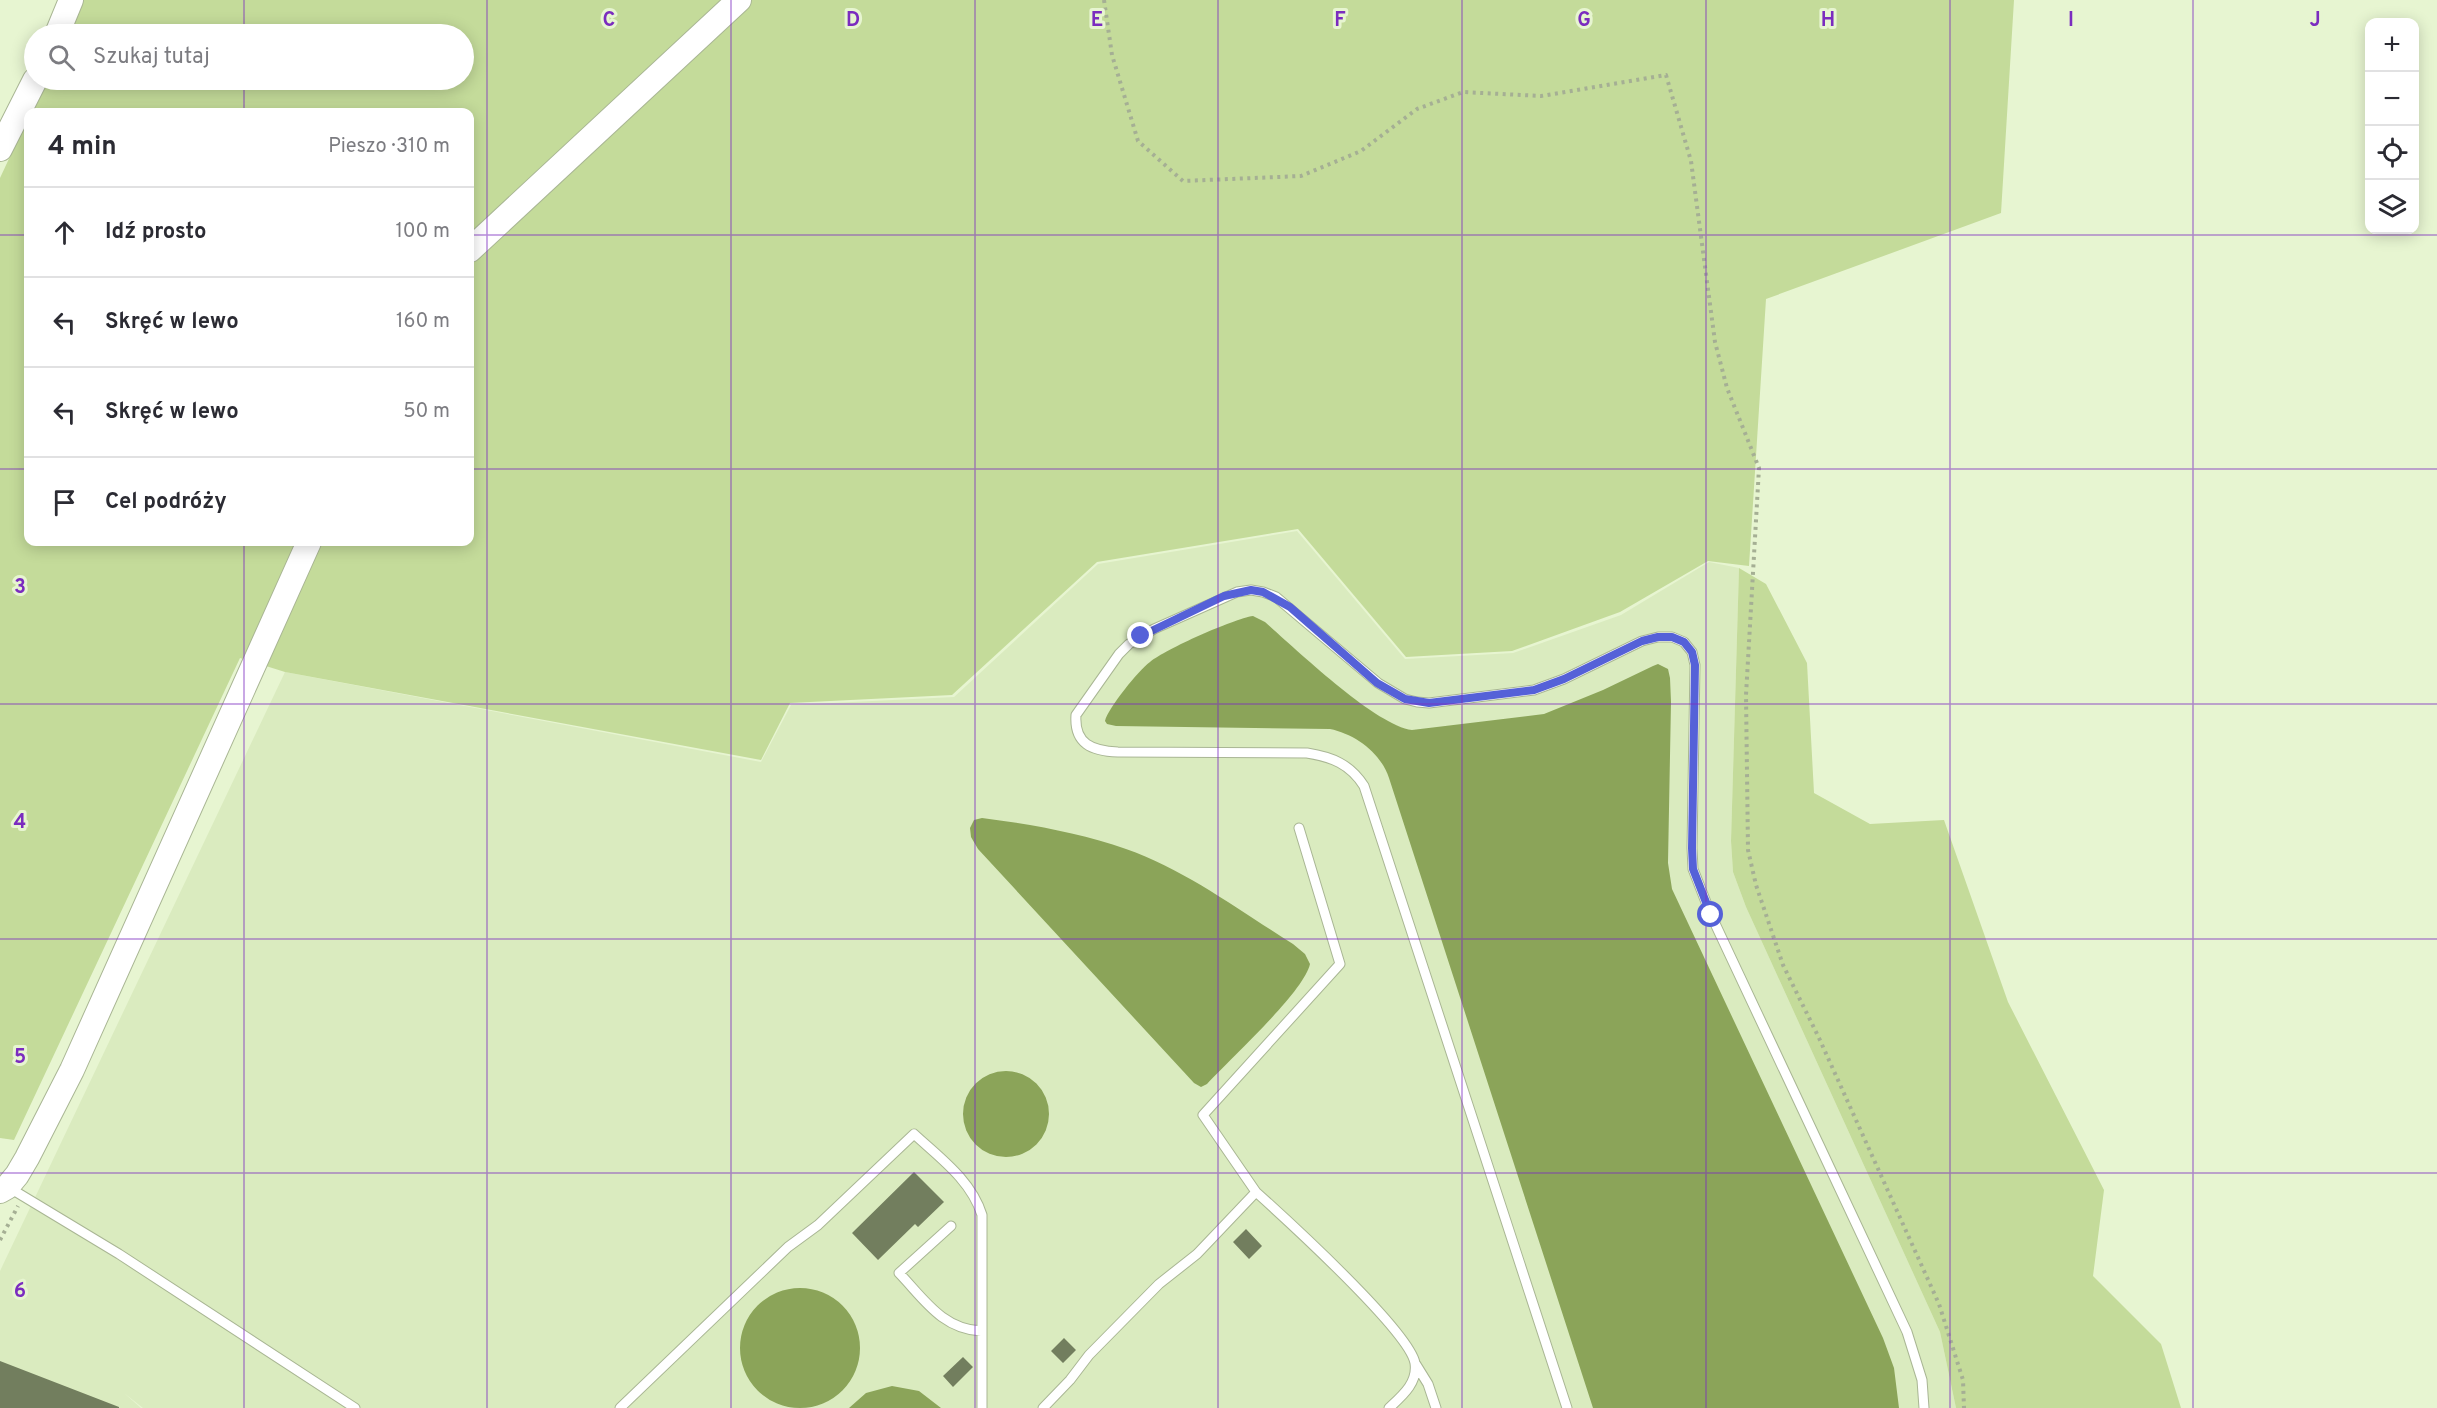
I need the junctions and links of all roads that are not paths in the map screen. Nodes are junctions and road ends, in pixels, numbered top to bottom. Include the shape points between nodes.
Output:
1 (71, 0) edge
2 (739, 0) edge
3 (61, 24) edge
4 (29, 90) edge
5 (0, 149) edge
6 (474, 246) edge
7 (307, 546) edge
8 (1299, 828) dead end
9 (10, 1191) edge
10 (1256, 1192) junction
11 (951, 1226) dead end
12 (981, 1331) junction
13 (1415, 1363) junction
14 (355, 1408) edge
15 (620, 1408) edge
16 (982, 1408) edge
17 (1043, 1408) edge
18 (1389, 1408) edge
19 (1436, 1408) edge
20 (1567, 1408) edge
21 (1924, 1408) edge

1 - 3 street
2 - 6 street
4 - 5 street
7 - 9 street via 72,1070
8 - 10 lane via 1340,964 1203,1114
9 - 14 lane via 118,1254
10 - 13 lane via 1388,1322 1410,1348
10 - 17 lane via 1197,1254 1159,1284
11 - 12 lane via 899,1273 951,1325
12 - 15 lane via 983,1226 978,1203 963,1180 914,1134 818,1225 788,1247
12 - 16 lane
13 - 18 lane via 1415,1376 1409,1388
13 - 19 lane
20 - 21 lane via 1364,786 1356,774 1334,758 1306,753 1103,752 1090,747 1075,727 1076,715 1119,654 1141,636 1224,596 1251,590 1263,592 1290,607 1377,683 1405,699 1429,703 1534,690 1642,641 1672,637 1684,642 1692,652 1695,673 1693,869 1907,1332 1922,1380

